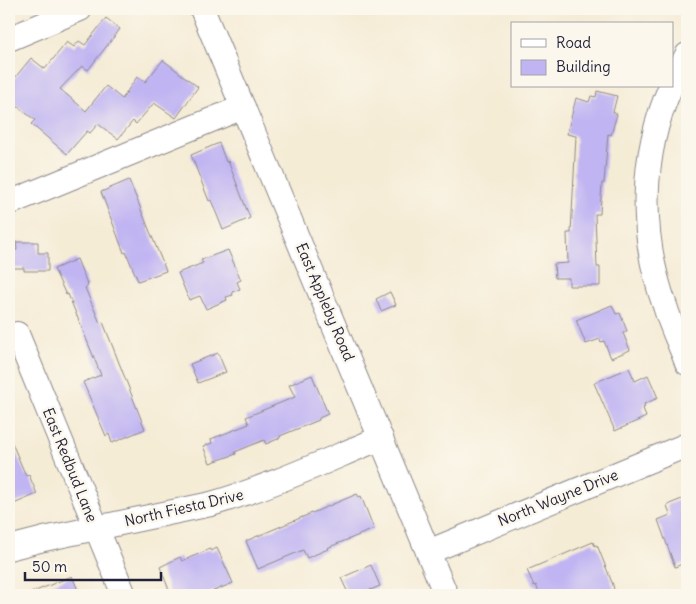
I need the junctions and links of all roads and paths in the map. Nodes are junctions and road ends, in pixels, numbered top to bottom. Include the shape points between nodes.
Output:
1 (80, 9) edge
2 (202, 9) edge
3 (9, 39) edge
4 (687, 56) edge
5 (674, 81) edge
6 (671, 88) edge
7 (243, 107) junction
8 (9, 203) edge
9 (17, 334) dead end
10 (687, 363) edge
11 (382, 438) junction
12 (687, 445) edge
13 (96, 528) junction
14 (9, 548) edge
15 (428, 552) junction
16 (124, 595) edge
17 (446, 595) edge

1 - 3 street
2 - 7 street, East Appleby Road
4 - 5 street
6 - 10 street via 661,108 652,143 646,209 654,271
7 - 8 street
7 - 11 street, East Appleby Road
9 - 13 street, East Redbud Lane
11 - 13 street, North Fiesta Drive via 234,498
11 - 15 street, East Appleby Road
12 - 15 street, North Wayne Drive
13 - 14 street, North Fiesta Drive
13 - 16 street, East Redbud Lane
15 - 17 street, East Appleby Road

